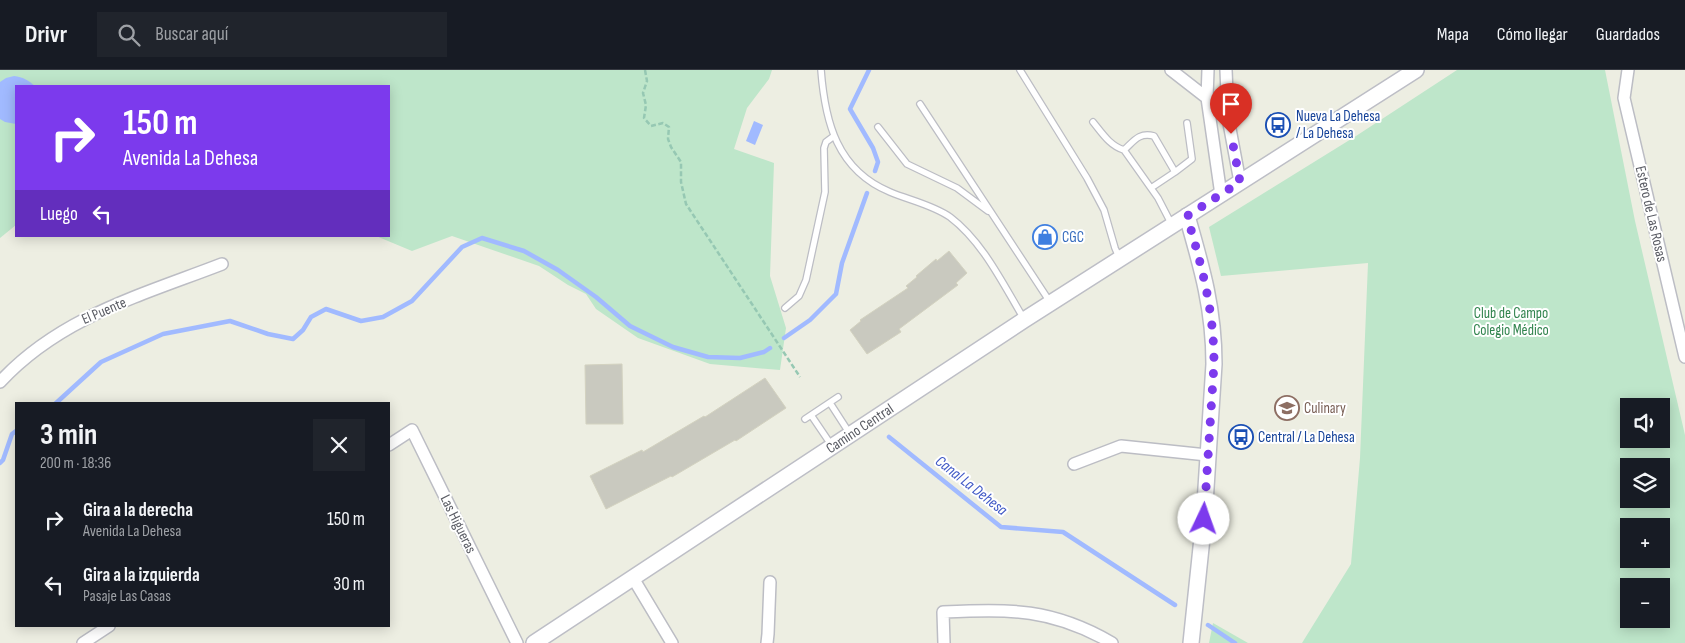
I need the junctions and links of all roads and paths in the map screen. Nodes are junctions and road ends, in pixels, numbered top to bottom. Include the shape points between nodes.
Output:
1 (645, 70) edge
2 (821, 70) edge
3 (1020, 70) edge
4 (1171, 70) edge
5 (1208, 70) edge
6 (1226, 70) edge
7 (1416, 70) edge
8 (1628, 70) edge
9 (1207, 98) junction
10 (920, 104) dead end
11 (1227, 107) junction
12 (1093, 122) dead end
13 (1187, 123) dead end
14 (878, 127) dead end
15 (834, 136) junction
16 (1124, 150) junction
17 (1175, 172) junction
18 (1240, 182) junction
19 (1151, 188) junction
20 (1221, 195) junction
21 (992, 214) junction
22 (1187, 216) junction
23 (1172, 225) junction
24 (1120, 259) junction
25 (222, 264) dead end
26 (1051, 303) junction
27 (785, 308) dead end
28 (1024, 320) junction
29 (1685, 357) edge
30 (800, 377) dead end
31 (0, 382) edge
32 (838, 397) dead end
33 (830, 403) junction
34 (850, 434) junction
35 (390, 444) edge
36 (832, 446) junction
37 (1207, 455) junction
38 (1074, 464) dead end
39 (633, 578) junction
40 (770, 582) dead end
41 (107, 627) edge
42 (83, 643) edge
43 (517, 643) edge
44 (534, 643) edge
45 (672, 643) edge
46 (767, 643) edge
47 (944, 643) edge
48 (1112, 643) edge
49 (1191, 643) edge

1 - 30 path via 644,118 651,126 663,123 669,127 668,139 681,162 686,204
2 - 15 lane via 825,110
3 - 24 lane via 1104,210
4 - 9 street
5 - 9 street
6 - 11 street
7 - 18 main road, Camino Central
8 - 29 street, Estero de Las Rosas via 1624,98
9 - 11 street
9 - 20 street
10 - 21 lane
11 - 18 street
12 - 16 lane via 1109,142
13 - 17 lane via 1192,159
14 - 21 lane via 907,164 957,188
15 - 27 lane via 824,148 825,192 806,280 799,296
15 - 28 lane via 848,160 872,183 948,216 964,229 998,276
16 - 17 lane via 1137,138 1146,134 1154,136
16 - 19 lane
17 - 19 lane
18 - 20 main road, Camino Central
19 - 23 lane
20 - 22 main road, Camino Central
21 - 26 lane
22 - 23 main road, Camino Central
22 - 37 main road via 1203,269 1213,325 1214,364
23 - 24 main road, Camino Central
24 - 26 main road, Camino Central
25 - 31 street, El Puente via 67,328 27,356
26 - 28 main road, Camino Central
28 - 34 main road, Camino Central
32 - 33 lane
33 - 34 lane
33 - 36 lane via 808,417
34 - 36 main road, Camino Central
35 - 43 street, Las Higueras via 412,430
36 - 39 main road, Camino Central
37 - 38 street via 1121,446
37 - 49 main road
39 - 44 main road, Camino Central
39 - 45 street
40 - 46 street
41 - 42 street
47 - 48 street via 944,612 996,610 1036,614 1077,625

